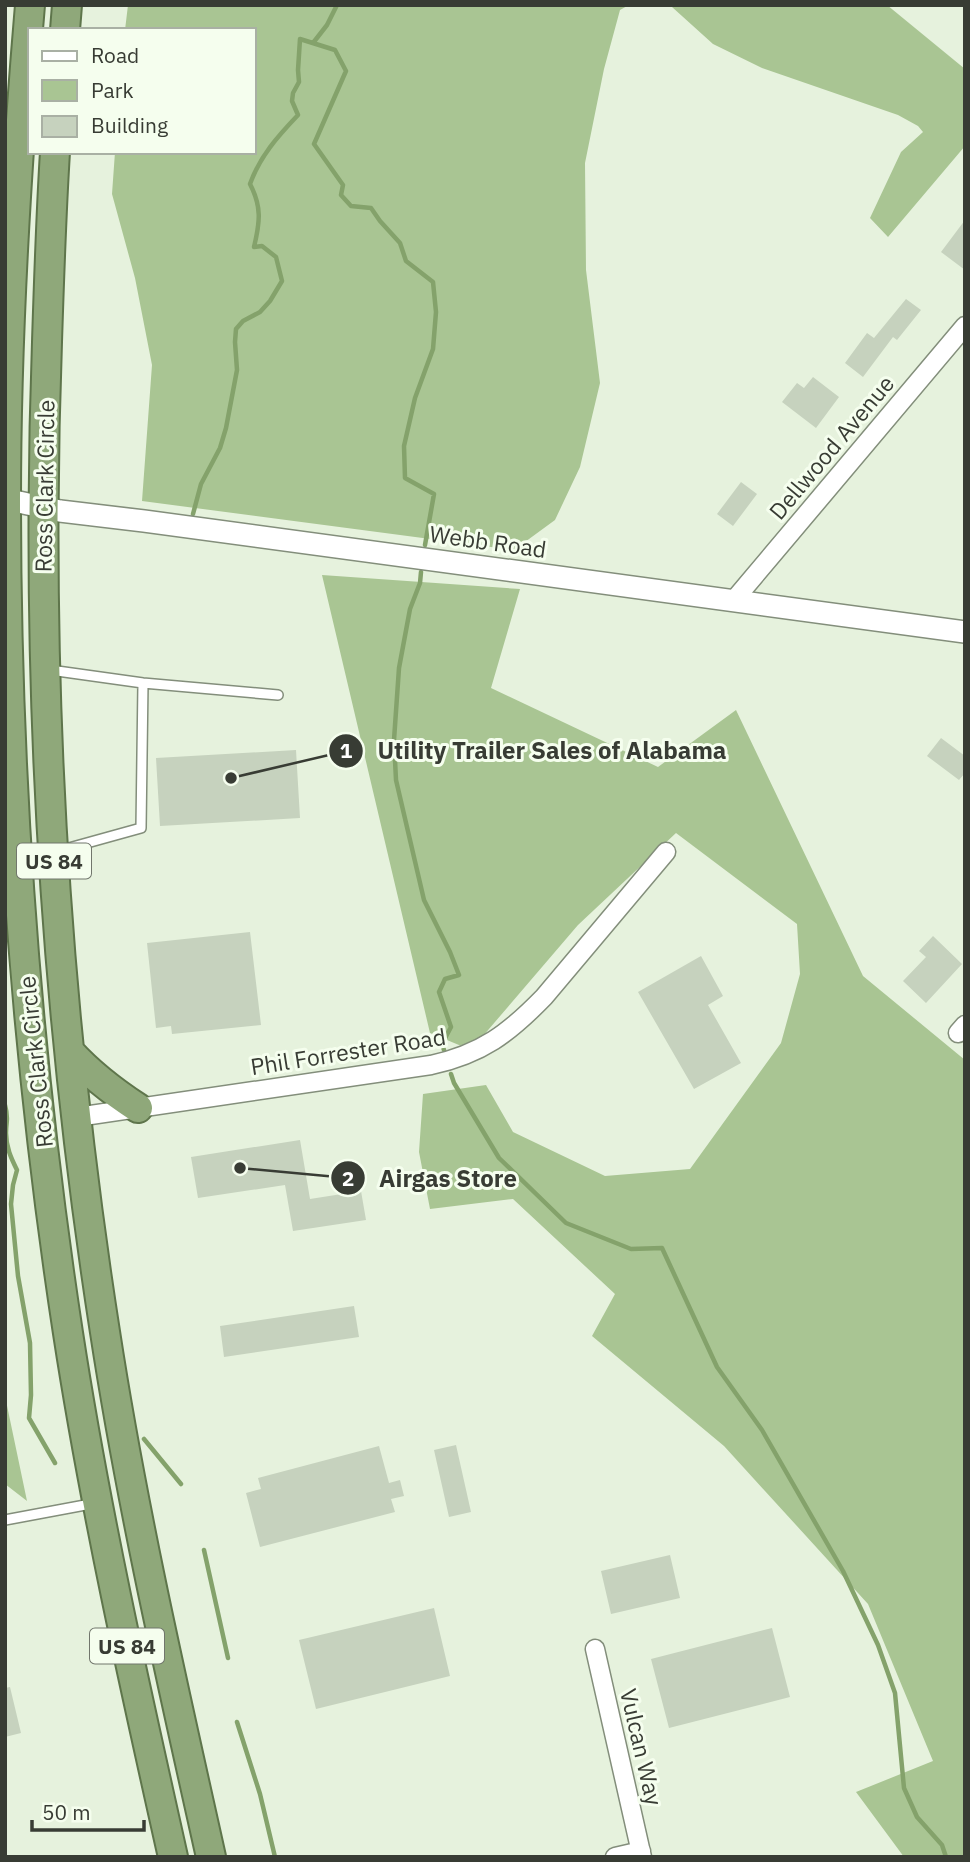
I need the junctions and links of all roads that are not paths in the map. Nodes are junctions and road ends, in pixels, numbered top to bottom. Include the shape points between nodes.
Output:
1 (30, 5) edge
2 (67, 5) edge
3 (29, 28) edge
4 (65, 28) edge
5 (28, 51) edge
6 (55, 154) edge
7 (965, 326) edge
8 (6, 499) edge
9 (43, 508) junction
10 (734, 600) junction
11 (965, 632) edge
12 (7, 667) edge
13 (45, 669) junction
14 (143, 683) junction
15 (278, 695) dead end
16 (53, 852) junction
17 (666, 852) dead end
18 (70, 1052) junction
19 (138, 1108) junction
20 (76, 1117) junction
21 (40, 1122) junction
22 (121, 1428) junction
23 (85, 1434) junction
24 (98, 1503) junction
25 (5, 1520) edge
26 (595, 1649) dead end
27 (642, 1854) edge
28 (173, 1857) edge
29 (211, 1857) edge
30 (615, 1857) edge

1 - 3 highway, Ross Clark Circle / US 84
2 - 4 highway
5 - 8 highway, Ross Clark Circle / US 84 via 12,259
6 - 9 highway, Ross Clark Circle / US 84
7 - 10 street, Dellwood Avenue
8 - 9 street, Webb Road
8 - 12 highway, Ross Clark Circle / US 84
9 - 10 street, Webb Road
9 - 13 highway, Ross Clark Circle / US 84
10 - 11 street, Webb Road
12 - 13 highway
12 - 21 highway, Ross Clark Circle / US 84
13 - 14 lane
13 - 16 highway, Ross Clark Circle / US 84
14 - 15 lane
14 - 16 lane via 141,828
16 - 18 highway, Ross Clark Circle / US 84
17 - 19 street, Phil Forrester Road via 544,997 501,1037 474,1052 431,1065
18 - 19 highway via 88,1072
18 - 20 highway, Ross Clark Circle / US 84
19 - 20 street, Phil Forrester Road
20 - 21 highway
20 - 22 highway, Ross Clark Circle / US 84
21 - 23 highway, Ross Clark Circle / US 84
22 - 23 highway
22 - 29 highway, Ross Clark Circle / US 84
23 - 24 highway, Ross Clark Circle / US 84
24 - 25 lane
24 - 28 highway, Ross Clark Circle / US 84
26 - 27 street, Vulcan Way
27 - 30 street

